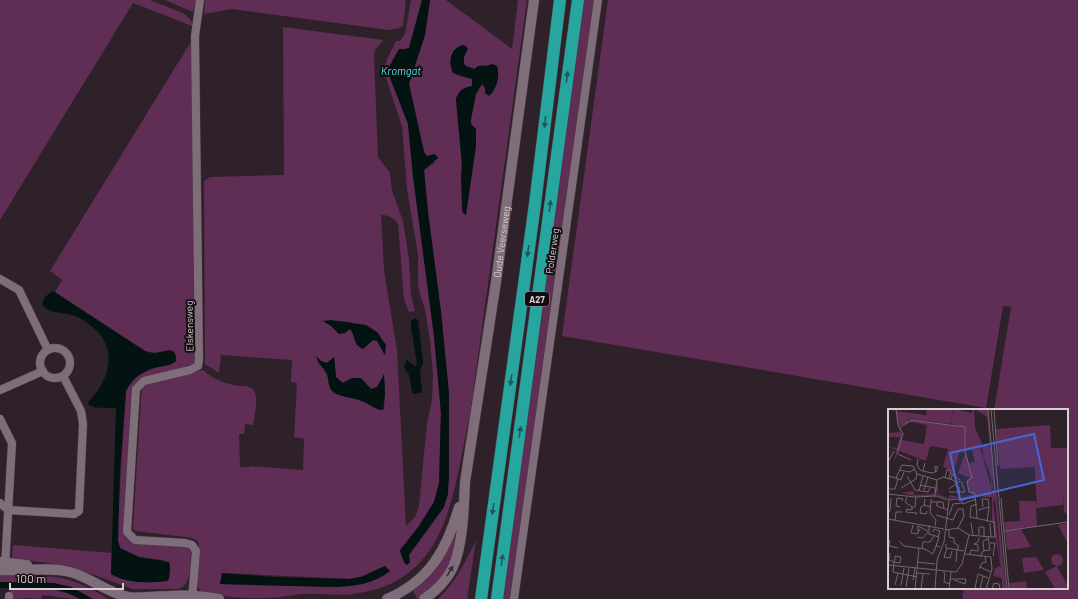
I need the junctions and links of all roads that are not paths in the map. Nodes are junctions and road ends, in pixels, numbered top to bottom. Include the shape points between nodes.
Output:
1 (200, 0) edge
2 (534, 0) edge
3 (560, 0) edge
4 (578, 0) edge
5 (598, 0) edge
6 (0, 280) edge
7 (48, 350) junction
8 (43, 371) junction
9 (63, 376) junction
10 (0, 390) edge
11 (0, 419) edge
12 (465, 482) junction
13 (0, 504) edge
14 (8, 510) junction
15 (3, 566) edge
16 (156, 598) edge
17 (192, 598) edge
18 (219, 599) edge
19 (388, 599) edge
20 (424, 599) edge
21 (481, 599) edge
22 (497, 599) edge
23 (514, 599) edge

1 - 17 street, Elskensweg via 195,36 199,360 198,366 190,370 144,380 136,389 127,532 135,540 192,545 196,551
2 - 12 street, Oude Veerseweg via 495,290
3 -> 21 highway, A27
22 -> 4 highway, A27
5 - 23 street, Polderweg
6 - 7 street via 19,290
7 - 8 street via 41,358 40,366
7 - 9 street via 62,349 68,356 69,369
8 - 9 street via 50,377
8 - 10 street
9 - 14 street via 81,411 83,424 79,511 74,514
11 - 14 street via 12,443
12 - 19 street, Oude Veerseweg via 453,528 435,562 415,583
20 -> 12 street, Oude Veerseweg via 441,584 452,568 459,542
13 - 14 street
14 - 15 street
15 - 16 street via 32,565 71,572 129,597
16 - 17 street
17 - 18 street

